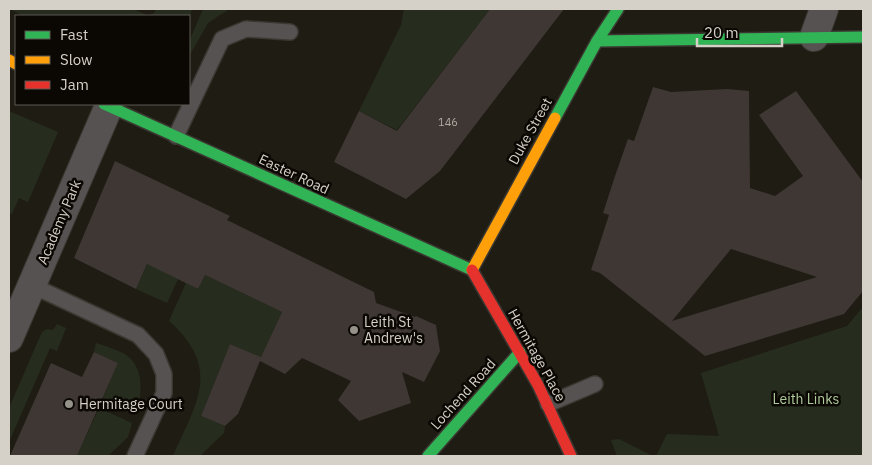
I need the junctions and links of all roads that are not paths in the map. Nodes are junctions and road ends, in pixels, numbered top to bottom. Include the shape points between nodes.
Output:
1 (618, 9) edge
2 (824, 9) edge
3 (290, 32) dead end
4 (814, 37) junction
5 (863, 38) edge
6 (597, 41) junction
7 (106, 105) edge
8 (176, 136) junction
9 (472, 270) junction
10 (32, 285) junction
11 (9, 338) edge
12 (520, 352) junction
13 (595, 384) dead end
14 (548, 404) junction
15 (135, 456) edge
16 (428, 456) edge
17 (571, 456) edge

1 - 6 street, Duke Street
2 - 4 street
3 - 8 lane via 246,29 222,39
4 - 5 street
4 - 6 street
6 - 9 street, Duke Street
7 - 8 street, Easter Road
7 - 10 street, Academy Park
8 - 9 street, Easter Road
9 - 12 street, Hermitage Place
10 - 11 street, Academy Park
10 - 15 lane via 138,336 156,354 164,374 164,393
12 - 14 street, Hermitage Place
12 - 16 street, Lochend Road
13 - 14 lane
14 - 17 street, Hermitage Place

